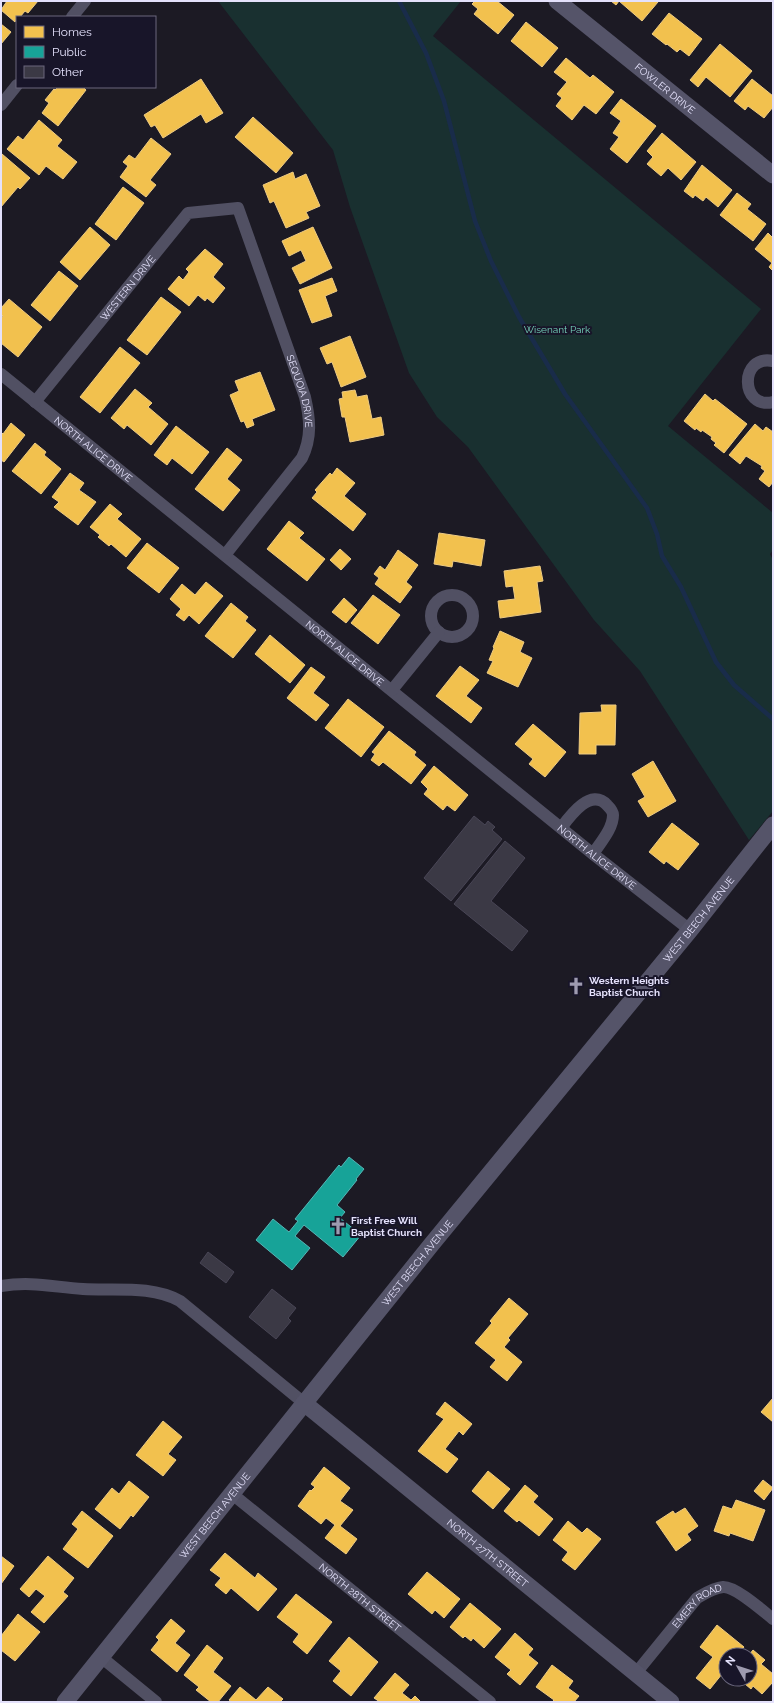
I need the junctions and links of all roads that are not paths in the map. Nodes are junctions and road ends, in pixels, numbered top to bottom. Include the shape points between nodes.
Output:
1 (85, 1) edge
2 (557, 1) edge
3 (73, 16) edge
4 (16, 86) edge
5 (1, 105) edge
6 (773, 176) edge
7 (238, 208) joint
8 (773, 361) edge
9 (1, 374) edge
10 (35, 402) junction
11 (773, 402) edge
12 (225, 555) junction
13 (439, 632) dead end
14 (392, 690) junction
15 (773, 825) edge
16 (561, 828) junction
17 (593, 854) junction
18 (690, 930) junction
19 (1, 1286) edge
20 (304, 1403) junction
21 (231, 1493) junction
22 (773, 1619) edge
23 (101, 1657) junction
24 (636, 1673) junction
25 (65, 1702) edge
26 (156, 1702) edge
27 (490, 1702) edge
28 (671, 1702) edge

1 - 3 street
2 - 6 main road, FOWLER DRIVE
4 - 5 street
7 - 10 street, WESTERN DRIVE via 188,213
7 - 12 street, SEQUOIA DRIVE via 305,397 310,432 308,446 302,458
8 - 11 street via 757,364 748,374 747,381 751,394 756,399
9 - 10 street, NORTH ALICE DRIVE
10 - 12 street, NORTH ALICE DRIVE
12 - 14 street, NORTH ALICE DRIVE
13 - 14 street
14 - 16 street, NORTH ALICE DRIVE
15 - 18 main road, WEST BEECH AVENUE
16 - 17 street, NORTH ALICE DRIVE
16 - 17 street via 571,814 589,801 597,799 605,802 613,815 610,827
17 - 18 street, NORTH ALICE DRIVE
18 - 20 main road, WEST BEECH AVENUE via 467,1200
19 - 20 street via 31,1283 151,1292 170,1296
20 - 21 main road, WEST BEECH AVENUE
20 - 24 main road, NORTH 27TH STREET
21 - 23 main road, WEST BEECH AVENUE
21 - 27 street, NORTH 28TH STREET
22 - 24 street, EMERY ROAD via 745,1597 725,1587 710,1590 697,1598
23 - 25 main road, WEST BEECH AVENUE
23 - 26 street
24 - 28 main road, NORTH 27TH STREET

